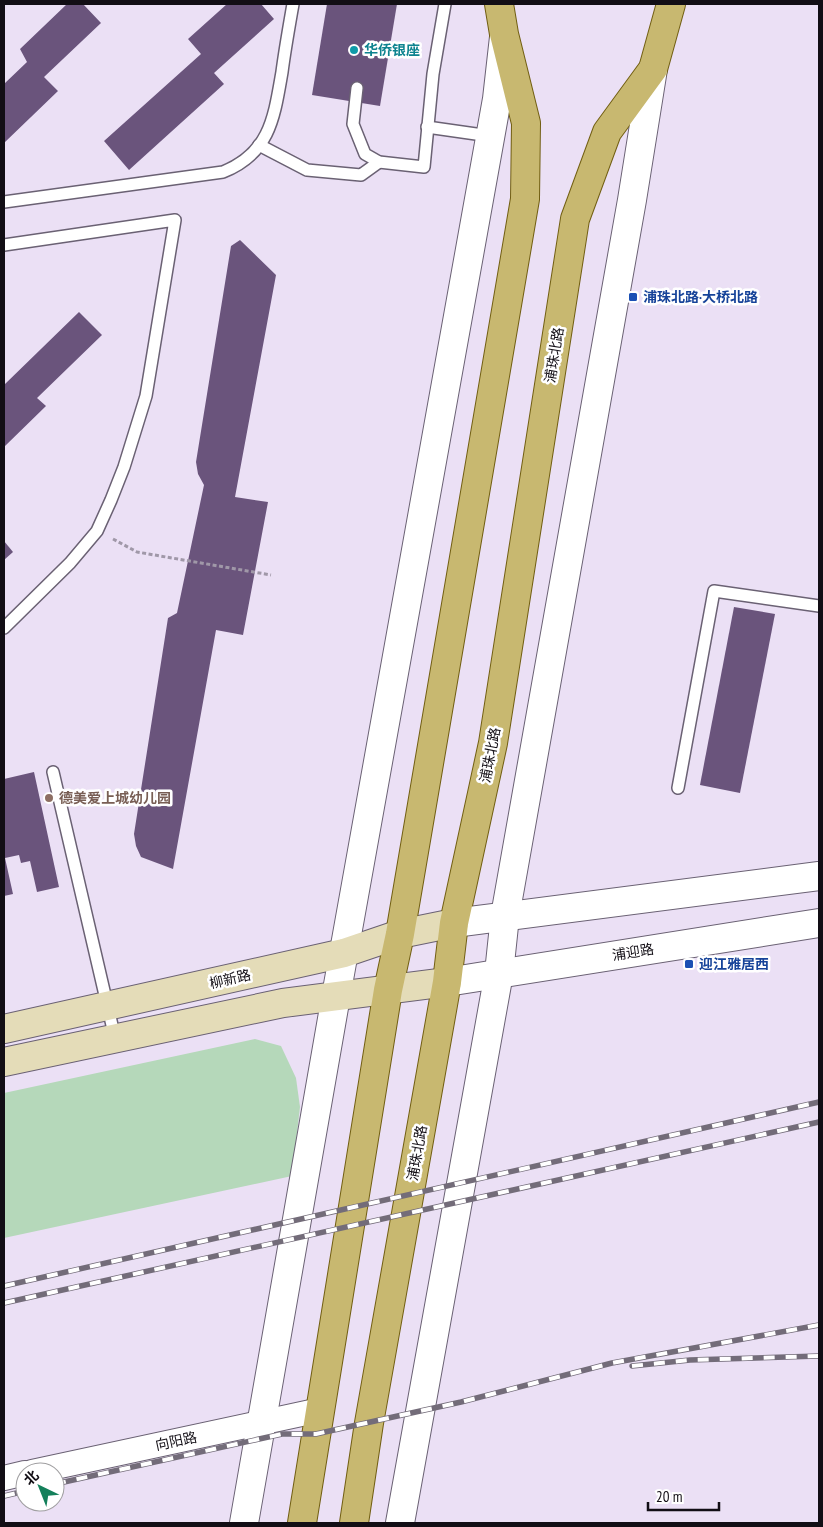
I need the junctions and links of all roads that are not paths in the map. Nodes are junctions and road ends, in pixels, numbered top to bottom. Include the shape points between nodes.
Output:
1 (293, 4) edge
2 (445, 4) edge
3 (499, 4) edge
4 (671, 4) edge
5 (504, 34) junction
6 (653, 68) junction
7 (357, 88) dead end
8 (428, 127) junction
9 (490, 136) junction
10 (259, 145) junction
11 (379, 162) junction
12 (4, 202) edge
13 (4, 245) edge
14 (819, 606) edge
15 (4, 628) edge
16 (53, 772) dead end
17 (678, 788) dead end
18 (819, 876) edge
19 (505, 916) junction
20 (454, 923) junction
21 (819, 923) edge
22 (400, 934) junction
23 (344, 953) junction
24 (498, 974) junction
25 (447, 982) junction
26 (388, 990) junction
27 (336, 996) junction
28 (108, 1006) junction
29 (4, 1029) edge
30 (115, 1038) junction
31 (4, 1062) edge
32 (320, 1410) junction
33 (262, 1422) junction
34 (65, 1465) edge
35 (244, 1523) edge
36 (302, 1523) edge
37 (354, 1523) edge
38 (400, 1523) edge

1 - 10 lane via 275,114
2 - 8 lane
3 - 5 main road
4 - 6 main road, 浦珠北路
5 - 9 street
5 - 22 main road via 526,123 526,198
6 - 19 street
6 - 20 main road, 浦珠北路 via 608,132 575,219 493,743
7 - 11 lane via 353,124 365,154
8 - 9 lane
8 - 11 lane via 424,166
9 - 23 street
10 - 11 lane via 308,170 361,175
10 - 12 lane via 236,167 223,172
13 - 15 lane via 176,220 146,396 111,500 97,531 70,563
14 - 17 lane via 714,592
16 - 28 lane
18 - 19 street
19 - 20 street
19 - 24 street
20 - 22 main road, 柳新路
20 - 25 main road, 浦珠北路
21 - 24 street, 浦迎路
22 - 23 main road, 柳新路
22 - 26 main road
23 - 27 street
23 - 28 main road, 柳新路
24 - 25 street, 浦迎路
24 - 38 street
25 - 26 main road
25 - 37 main road, 浦珠北路
26 - 27 main road
26 - 32 main road
27 - 30 main road via 283,1003
27 - 33 street
28 - 29 main road, 柳新路
28 - 30 lane
30 - 31 main road
32 - 33 street, 向阳路
32 - 36 main road
33 - 34 street, 向阳路
33 - 35 street

